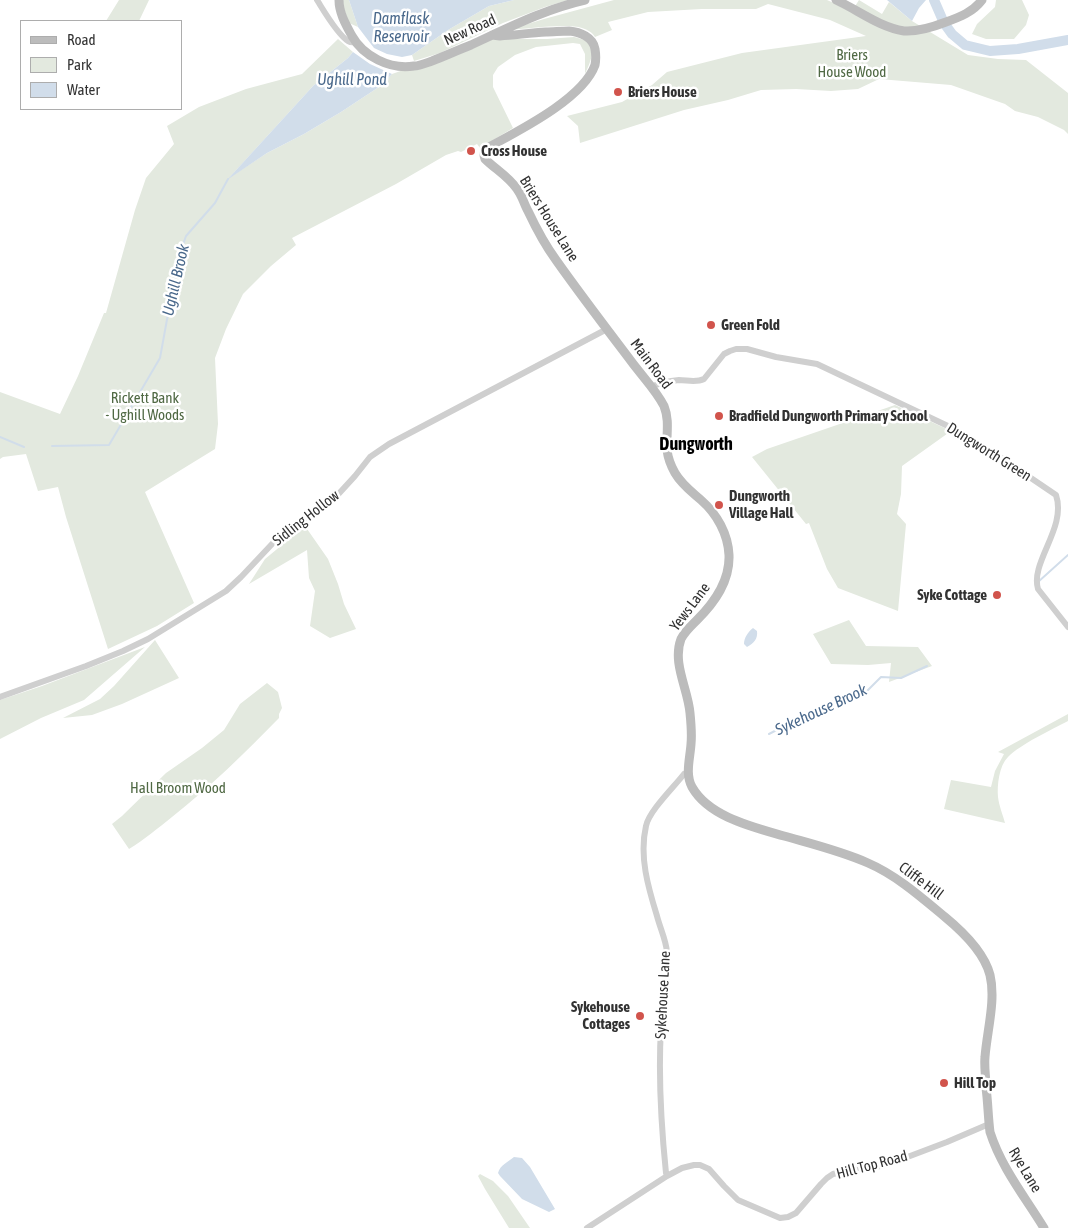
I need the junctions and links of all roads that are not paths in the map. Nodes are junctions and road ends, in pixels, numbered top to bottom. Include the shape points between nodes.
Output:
1 (317, 0) edge
2 (339, 0) edge
3 (585, 0) edge
4 (836, 0) edge
5 (982, 0) edge
6 (492, 35) junction
7 (356, 42) junction
8 (607, 329) junction
9 (651, 387) junction
10 (718, 520) joint
11 (1068, 627) edge
12 (0, 697) edge
13 (688, 772) junction
14 (989, 1124) junction
15 (667, 1176) junction
16 (586, 1228) edge
17 (1044, 1228) edge

1 - 7 street via 341,35
2 - 7 main road, New Road via 344,22
3 - 6 main road, New Road via 542,13
4 - 5 main road via 872,19 905,31 935,26 966,15
6 - 7 main road, New Road via 411,67 381,62
6 - 8 main road, Briers House Lane via 568,31 581,34 594,46 594,66 576,90 548,113 487,148 484,156 516,188 544,242
8 - 9 main road, Main Road
8 - 12 street, Sidling Hollow via 389,444 370,457 333,500 273,543 226,590 189,614 123,651
9 - 10 main road, Main Road via 667,414 667,453 672,467
9 - 11 street, Dungworth Green via 677,380 700,381 724,354 741,348 817,364 950,427 1056,495 1057,519 1036,583
10 - 13 main road, Yews Lane via 726,535 729,553 725,582 710,606 685,632 678,650 690,718
13 - 14 main road, Cliffe Hill via 689,782 697,795 722,814 882,869 962,932 987,968 991,980 985,1064
13 - 15 street, Sykehouse Lane via 646,824 644,839 645,870 667,954 660,1097
14 - 15 street, Hill Top Road via 888,1164 834,1174 796,1213 785,1218 738,1200 704,1166 694,1164
14 - 17 main road, Rye Lane via 1005,1165
15 - 16 street

